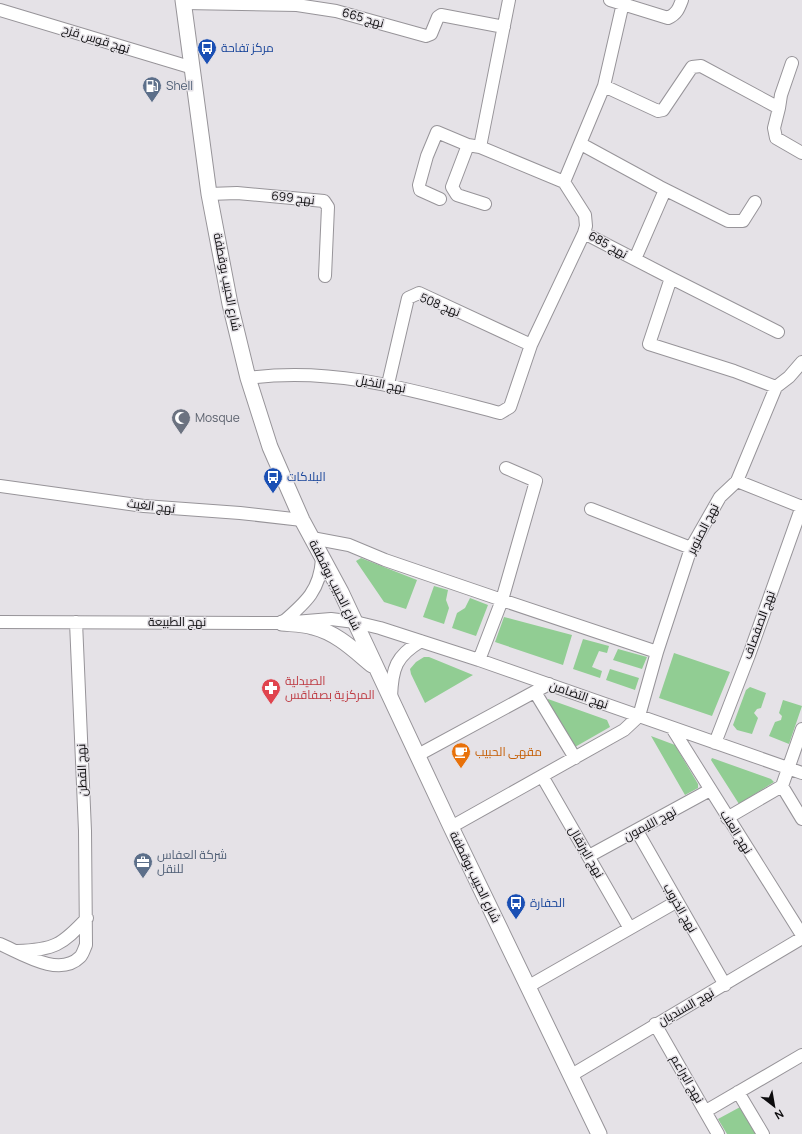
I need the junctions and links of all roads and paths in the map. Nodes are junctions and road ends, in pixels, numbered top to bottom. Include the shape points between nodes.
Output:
1 (509, 0) edge
2 (610, 0) edge
3 (682, 0) edge
4 (183, 2) edge
5 (623, 3) junction
6 (0, 10) edge
7 (504, 27) junction
8 (792, 63) dead end
9 (193, 68) junction
10 (604, 86) junction
11 (779, 108) junction
12 (581, 144) junction
13 (468, 145) junction
14 (480, 147) junction
15 (802, 153) edge
16 (564, 182) junction
17 (665, 190) junction
18 (209, 194) junction
19 (440, 200) dead end
20 (755, 202) dead end
21 (485, 204) dead end
22 (584, 233) junction
23 (635, 260) junction
24 (325, 276) dead end
25 (671, 278) junction
26 (778, 332) dead end
27 (531, 345) junction
28 (802, 362) edge
29 (248, 378) junction
30 (388, 384) junction
31 (776, 387) junction
32 (506, 468) dead end
33 (736, 481) junction
34 (0, 486) edge
35 (802, 506) edge
36 (591, 509) dead end
37 (302, 520) junction
38 (312, 538) junction
39 (691, 548) junction
40 (322, 559) junction
41 (502, 600) junction
42 (0, 622) edge
43 (76, 622) junction
44 (355, 622) junction
45 (282, 623) junction
46 (421, 641) junction
47 (657, 652) junction
48 (478, 660) junction
49 (378, 670) junction
50 (549, 684) junction
51 (535, 692) junction
52 (391, 699) junction
53 (639, 716) junction
54 (672, 728) junction
55 (802, 729) edge
56 (714, 743) junction
57 (418, 755) junction
58 (575, 758) junction
59 (789, 768) junction
60 (802, 773) edge
61 (542, 776) junction
62 (782, 786) junction
63 (710, 790) junction
64 (727, 818) junction
65 (802, 819) edge
66 (450, 827) junction
67 (637, 831) junction
68 (589, 856) junction
69 (676, 902) junction
70 (87, 918) junction
71 (629, 927) junction
72 (802, 937) edge
73 (0, 944) edge
74 (15, 950) junction
75 (725, 985) junction
76 (529, 986) junction
77 (655, 1024) junction
78 (802, 1055) edge
79 (570, 1076) junction
80 (738, 1092) junction
81 (706, 1111) junction
82 (599, 1134) edge
83 (718, 1134) edge
84 (763, 1134) edge

1 - 7 street
2 - 5 street
3 - 5 street via 674,16 668,18
4 - 7 street, نهج 665 via 311,7 336,11 426,36 431,34 441,15
4 - 9 main road, شارع الحبيب بوقطفة
5 - 10 street
6 - 9 street, نهج قوس قزح
7 - 14 street
8 - 11 street
9 - 18 main road, شارع الحبيب بوقطفة
10 - 11 street via 658,111 663,110 692,67 701,66
10 - 12 street
11 - 15 street via 774,128 776,138
12 - 16 street
12 - 17 street
13 - 14 street
13 - 19 street via 437,132 419,185 420,190
13 - 21 street via 452,187 457,195
14 - 16 street
16 - 22 street, نهج 685 via 585,215
17 - 20 street via 728,221 743,221
17 - 23 street
18 - 24 street, نهج 699 via 237,193 324,201 328,207
18 - 29 main road, شارع الحبيب بوقطفة via 230,304
22 - 23 street, نهج 685
22 - 27 street
23 - 25 street, نهج 685
25 - 26 street, نهج 685
25 - 31 street via 649,344
27 - 30 street, نهج النخيل via 510,407 500,412
27 - 30 street, نهج 508 via 419,293 408,298
28 - 31 street, نهج الصنوبر
29 - 30 street, نهج النخيل via 274,375 339,376
29 - 37 main road, شارع الحبيب بوقطفة via 270,447
31 - 33 street, نهج الصنوبر
32 - 41 street via 536,481
33 - 35 street
33 - 39 street, نهج الصنوبر via 720,496
34 - 37 street, نهج الغيث via 160,508
35 - 56 street, نهج الصفصاف via 749,655
36 - 39 street
37 - 38 main road, شارع الحبيب بوقطفة
38 - 40 main road, شارع الحبيب بوقطفة
38 - 41 street via 349,545
39 - 47 street, نهج الصنوبر
40 - 44 main road, شارع الحبيب بوقطفة
40 - 45 street via 321,572 312,594
41 - 47 street
41 - 48 street
42 - 43 street, نهج الطبيعة
43 - 45 street, نهج الطبيعة
43 - 70 street, نهج القطن
44 - 45 street, نهج الطبيعة via 331,619
44 - 46 street, نهج التضامن
44 - 49 main road, شارع الحبيب بوقطفة
45 - 49 main road via 312,626 328,632 342,640
46 - 48 street, نهج التضامن
46 - 52 street via 403,653 397,662 393,672
47 - 53 street, نهج الصنوبر
48 - 50 street, نهج التضامن
49 - 52 main road, شارع الحبيب بوقطفة
50 - 51 street
50 - 53 street, نهج التضامن
51 - 57 street
51 - 58 street
52 - 57 main road, شارع الحبيب بوقطفة
53 - 54 street, نهج التضامن
53 - 58 street via 624,730
54 - 56 street, نهج التضامن
54 - 63 street, نهج العنب
55 - 59 street
56 - 59 street, نهج التضامن
57 - 66 main road, شارع الحبيب بوقطفة
58 - 61 street
59 - 60 street, نهج التضامن
59 - 62 street
61 - 66 street
61 - 68 street, نهج البرتقال
62 - 64 street
62 - 65 street
63 - 64 street, نهج العنب
63 - 67 street, نهج الليمون
64 - 72 street, نهج العنب
66 - 76 main road, شارع الحبيب بوقطفة
67 - 68 street, نهج الليمون
67 - 69 street, نهج الخروب
68 - 71 street, نهج البرتقال
69 - 71 street
69 - 75 street, نهج الخروب
70 - 74 street, نهج القطن via 59,945 40,950
70 - 74 street, نهج القطن via 86,945 81,956 71,962 61,965 44,963
71 - 76 street
72 - 75 street, نهج السنديان
73 - 74 street, نهج القطن
75 - 77 street, نهج السنديان
76 - 79 main road, شارع الحبيب بوقطفة
77 - 79 street, نهج السنديان
77 - 81 street, نهج البراعم
78 - 80 street
79 - 82 main road, شارع الحبيب بوقطفة
80 - 81 street
80 - 84 street
81 - 83 street, نهج البراعم

